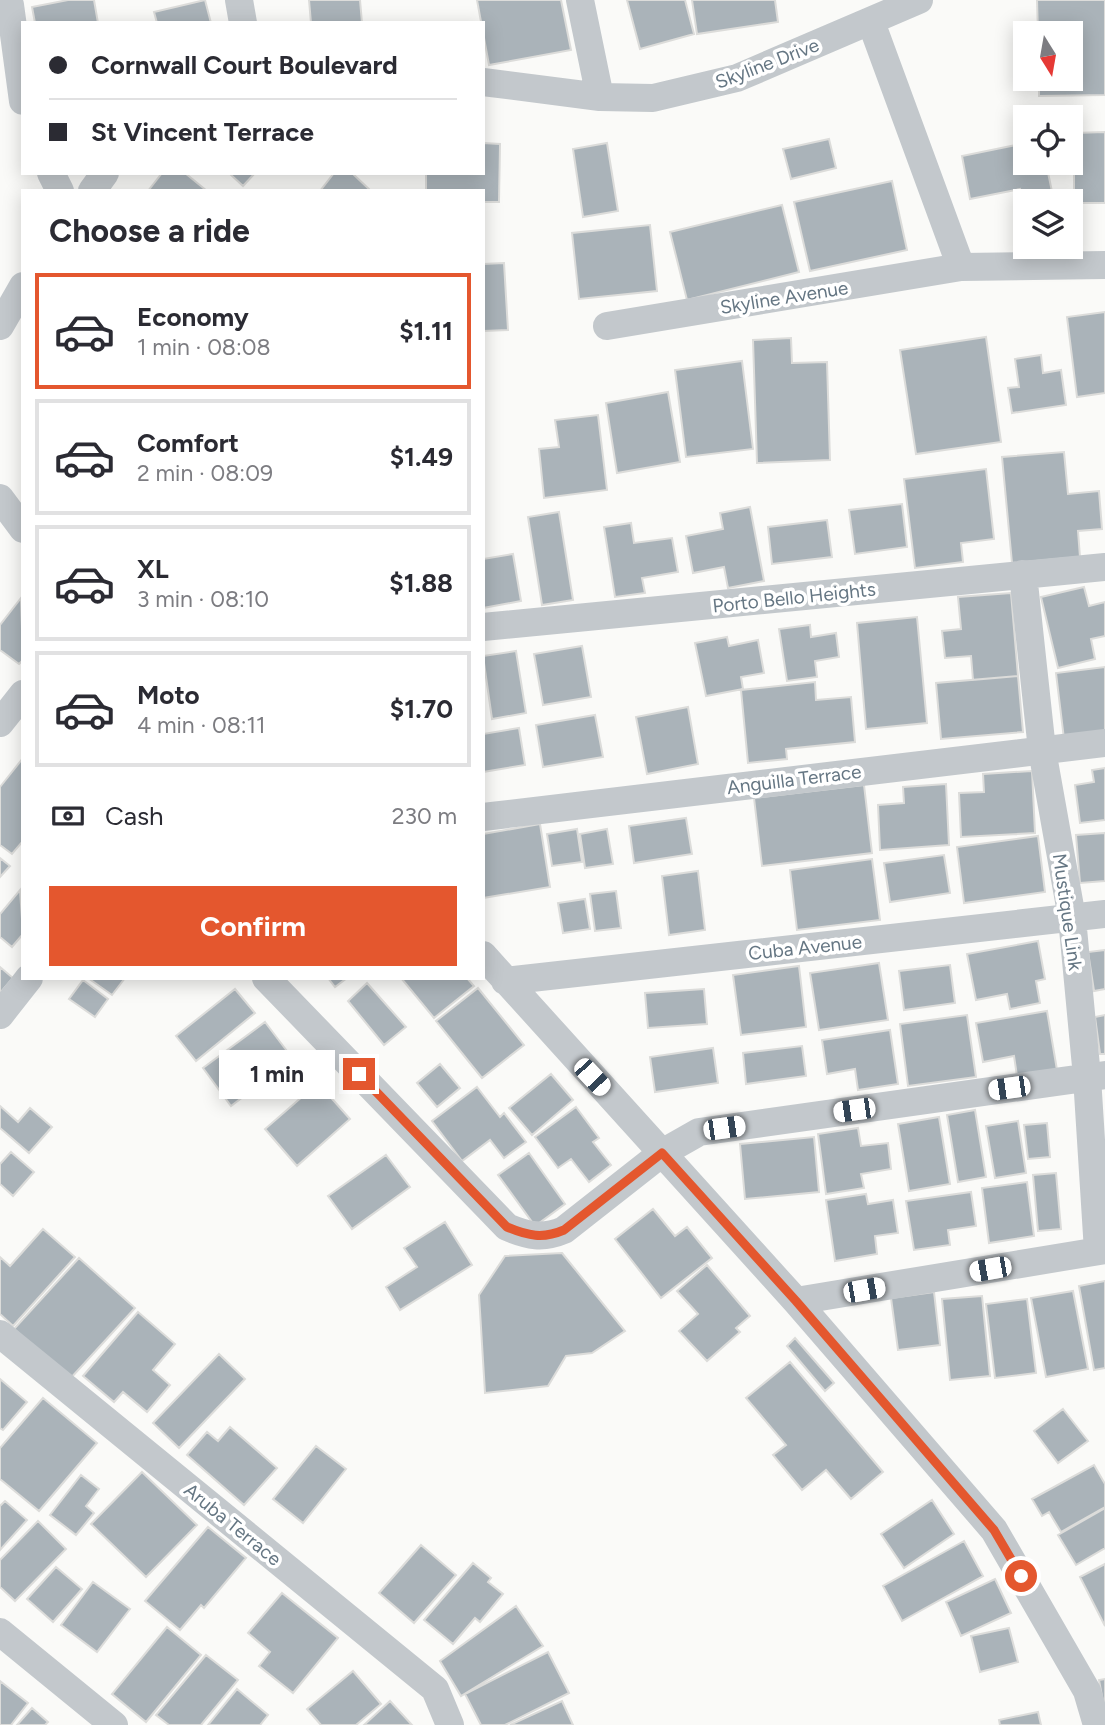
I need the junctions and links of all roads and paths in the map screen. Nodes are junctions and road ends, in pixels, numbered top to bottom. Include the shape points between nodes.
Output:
1 (239, 0) edge
2 (580, 0) edge
3 (919, 0) edge
4 (10, 5) dead end
5 (243, 21) edge
6 (871, 22) junction
7 (485, 82) edge
8 (600, 97) junction
9 (17, 98) edge
10 (1105, 265) edge
11 (961, 267) junction
12 (21, 289) edge
13 (0, 326) edge
14 (607, 326) dead end
15 (0, 498) edge
16 (21, 526) edge
17 (1105, 567) edge
18 (1023, 574) junction
19 (485, 627) edge
20 (21, 697) edge
21 (0, 723) edge
22 (1105, 743) edge
23 (1042, 750) junction
24 (485, 817) edge
25 (1105, 914) edge
26 (1072, 918) junction
27 (485, 957) edge
28 (27, 980) edge
29 (268, 980) edge
30 (505, 981) junction
31 (0, 1015) edge
32 (1096, 1076) edge
33 (662, 1153) junction
34 (1101, 1250) edge
35 (796, 1301) junction
36 (0, 1335) edge
37 (0, 1632) edge
38 (114, 1725) edge
39 (450, 1725) edge
40 (1097, 1725) edge

1 - 5 street
2 - 8 street
3 - 6 street, Skyline Drive
4 - 9 street
6 - 8 street, Skyline Drive via 737,78 653,98
6 - 11 street
7 - 8 street, Skyline Drive
10 - 11 street, Skyline Avenue
11 - 14 street, Skyline Avenue
12 - 13 street
15 - 16 street
17 - 18 street, Porto Bello Heights
18 - 19 street, Porto Bello Heights
18 - 23 street, Mustique Link
20 - 21 street
22 - 23 street, Anguilla Terrace
23 - 24 street, Anguilla Terrace
23 - 26 street, Mustique Link
25 - 26 street, Cuba Avenue
26 - 30 street, Cuba Avenue
26 - 32 street, Mustique Link
27 - 30 street
28 - 31 street
29 - 33 street via 507,1227 534,1236 564,1230
30 - 33 street
32 - 33 street via 699,1132
32 - 34 street, Mustique Link
33 - 35 street
34 - 35 street
35 - 40 street via 994,1530 1087,1691
36 - 39 street, Aruba Terrace via 435,1689
37 - 38 street

